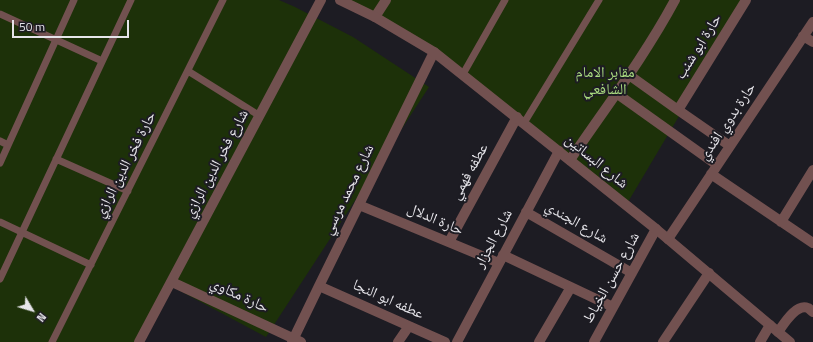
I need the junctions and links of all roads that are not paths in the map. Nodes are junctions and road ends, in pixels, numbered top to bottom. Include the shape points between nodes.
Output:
1 (74, 0) edge
2 (131, 0) edge
3 (223, 0) edge
4 (321, 0) edge
5 (340, 0) edge
6 (386, 0) edge
7 (506, 0) edge
8 (599, 0) edge
9 (675, 0) edge
10 (746, 0) edge
11 (0, 14) edge
12 (375, 17) junction
13 (813, 22) edge
14 (803, 36) junction
15 (56, 40) junction
16 (813, 42) edge
17 (434, 52) junction
18 (102, 61) junction
19 (188, 72) junction
20 (463, 74) junction
21 (628, 75) junction
22 (616, 93) junction
23 (678, 110) junction
24 (260, 116) junction
25 (521, 120) junction
26 (0, 141) edge
27 (8, 145) junction
28 (730, 146) junction
29 (559, 151) junction
30 (56, 159) junction
31 (570, 160) junction
32 (0, 163) edge
33 (714, 170) junction
34 (813, 170) edge
35 (128, 191) junction
36 (359, 205) junction
37 (526, 212) junction
38 (0, 222) edge
39 (781, 222) junction
40 (656, 229) junction
41 (22, 232) junction
42 (668, 239) junction
43 (449, 242) junction
44 (813, 243) edge
45 (501, 259) junction
46 (91, 264) junction
47 (632, 273) junction
48 (709, 273) junction
49 (0, 279) edge
50 (172, 282) junction
51 (318, 286) junction
52 (570, 287) junction
53 (613, 307) junction
54 (813, 312) edge
55 (409, 326) junction
56 (774, 328) junction
57 (296, 341) edge
58 (52, 342) edge
59 (139, 342) edge
60 (398, 342) edge
61 (445, 342) edge
62 (457, 342) edge
63 (539, 342) edge
64 (594, 342) edge
65 (663, 342) edge
66 (760, 342) edge
67 (790, 342) edge

1 - 15 lane
2 - 18 lane
3 - 19 lane, حارة فخر الدين الرازي
4 - 24 street, شارع فخر الدين الرازي
5 - 12 street, شارع البساتين
6 - 12 street
7 - 20 lane
8 - 25 lane
9 - 21 street via 663,23
10 - 23 street, حارة ابو شنب
11 - 15 lane
12 - 17 street, شارع البساتين
13 - 14 street, حارة بدوي افندي
14 - 16 street
14 - 28 street, حارة بدوي افندي
15 - 18 lane
15 - 27 lane
17 - 20 street, شارع البساتين
17 - 36 street, شارع محمد مرسي
18 - 30 lane
19 - 24 lane
19 - 35 lane, حارة فخر الدين الرازي
20 - 25 street, شارع البساتين
21 - 22 street
21 - 23 street
22 - 31 street
22 - 33 street
23 - 28 street
24 - 50 street, شارع فخر الدين الرازي
25 - 29 street, شارع البساتين
25 - 43 street, عطفه فهمي
26 - 27 lane
27 - 32 lane
28 - 33 street, حارة بدوي افندي
29 - 31 street, شارع البساتين
29 - 37 street, شارع الجزار
30 - 35 lane
30 - 41 lane
31 - 40 street, شارع البساتين
33 - 39 street
33 - 42 street, حارة بدوي افندي
34 - 39 street
35 - 46 lane, حارة فخر الدين الرازي
36 - 43 street, حارة الدلال
36 - 51 street, شارع محمد مرسي
37 - 45 street, شارع الجزار
37 - 47 street, شارع الجندي
38 - 41 lane
39 - 44 street
40 - 42 street, شارع البساتين
40 - 47 street, شارع حسن الخياط
41 - 46 lane
41 - 49 lane
42 - 48 street, شارع البساتين
43 - 45 street, حارة الدلال
45 - 52 street, حارة الدلال
45 - 62 street, شارع الجزار
46 - 58 lane, حارة فخر الدين الرازي
47 - 53 street, شارع حسن الخياط
48 - 56 street, شارع البساتين
48 - 65 street
50 - 57 street, حارة مكاوي
50 - 59 street, شارع فخر الدين الرازي
51 - 55 street, عطفه ابو النجا
51 - 57 street, شارع محمد مرسي
52 - 53 street, حارة الدلال
52 - 63 street
53 - 64 street, شارع حسن الخياط
54 - 56 street via 802,307
55 - 60 street
55 - 61 street, عطفه ابو النجا
56 - 66 street
56 - 67 street, شارع البساتين

